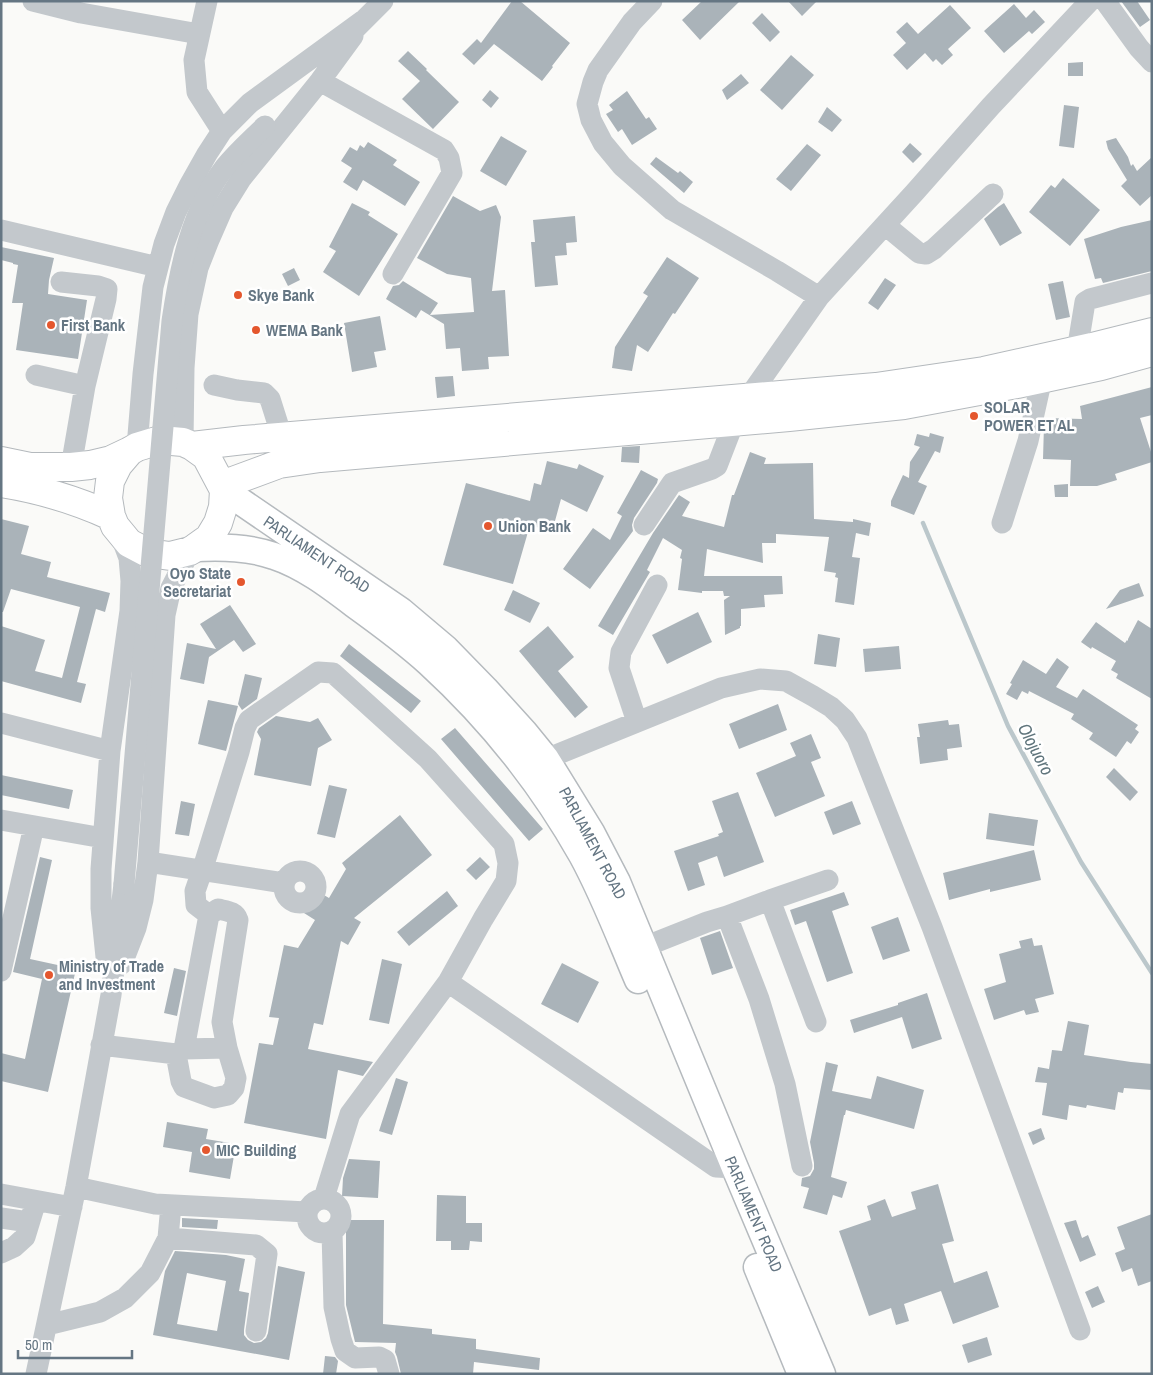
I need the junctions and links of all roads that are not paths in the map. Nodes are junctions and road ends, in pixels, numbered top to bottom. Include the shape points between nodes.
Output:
1 (33, 1) edge
2 (207, 1) edge
3 (383, 1) edge
4 (652, 1) edge
5 (1090, 1) edge
6 (1105, 1) edge
7 (364, 19) junction
8 (200, 34) junction
9 (1152, 62) edge
10 (320, 81) junction
11 (222, 131) junction
12 (993, 194) dead end
13 (885, 225) junction
14 (1, 230) edge
15 (158, 266) junction
16 (393, 274) dead end
17 (60, 282) dead end
18 (1152, 283) edge
19 (818, 297) junction
20 (1152, 332) edge
21 (1077, 351) junction
22 (1152, 352) edge
23 (36, 375) dead end
24 (1042, 378) junction
25 (214, 385) dead end
26 (85, 386) junction
27 (744, 413) junction
28 (282, 437) junction
29 (188, 444) junction
30 (134, 449) junction
31 (1, 461) edge
32 (71, 467) junction
33 (1, 483) edge
34 (223, 487) junction
35 (113, 521) junction
36 (1002, 523) dead end
37 (644, 525) dead end
38 (193, 549) junction
39 (657, 585) dead end
40 (637, 722) junction
41 (1, 723) edge
42 (110, 751) junction
43 (546, 759) junction
44 (1, 820) edge
45 (34, 826) junction
46 (103, 838) junction
47 (148, 862) junction
48 (202, 871) junction
49 (828, 880) dead end
50 (284, 883) dead end
51 (770, 900) junction
52 (209, 915) junction
53 (727, 916) junction
54 (644, 947) junction
55 (1, 971) edge
56 (448, 982) junction
57 (110, 994) junction
58 (816, 1022) dead end
59 (102, 1045) junction
60 (227, 1048) junction
61 (180, 1051) junction
62 (802, 1166) dead end
63 (725, 1168) junction
64 (76, 1186) junction
65 (1, 1194) edge
66 (324, 1198) junction
67 (36, 1201) junction
68 (171, 1205) junction
69 (72, 1207) junction
70 (307, 1212) junction
71 (1, 1218) edge
72 (28, 1222) junction
73 (332, 1232) junction
74 (168, 1238) junction
75 (1, 1253) edge
76 (47, 1325) junction
77 (1080, 1330) dead end
78 (256, 1331) dead end
79 (36, 1374) edge
80 (389, 1374) edge
81 (801, 1374) edge
82 (822, 1374) edge

1 - 8 street
2 - 8 street
3 - 7 street
4 - 19 street via 632,22 593,82 587,104 603,143 622,166 672,210
5 - 13 street
6 - 9 street
7 - 10 street
7 - 11 street via 250,103
7 - 57 street, bridge via 225,167 208,195 184,252 172,321 124,884
8 - 11 street via 194,60 196,92
10 - 16 street via 444,150 450,158 452,173
10 - 29 street via 241,179 208,240 188,314 184,368
11 - 15 street via 176,212
12 - 13 street via 926,254 919,253
13 - 19 street
14 - 15 street
15 - 30 street
17 - 26 street via 107,290
18 - 21 street via 1085,302
19 - 27 street
20 - 21 highway
21 - 27 highway
22 - 24 highway
23 - 26 street
24 - 27 highway via 904,405
24 - 36 street via 1028,441
25 - 28 street via 268,396
26 - 32 street
27 - 28 highway
27 - 34 highway via 320,458 279,464
27 - 37 street via 717,466 672,483
28 - 29 highway
29 - 30 highway via 160,440
29 - 34 highway via 206,456
30 - 32 highway via 111,460
30 - 35 highway via 118,465 110,481 108,498
31 - 32 highway via 30,466
33 - 35 highway via 63,497
34 - 38 highway via 223,507 218,523 209,538
34 - 43 main road, PARLIAMENT ROAD via 401,611 446,649
35 - 38 highway via 129,543 148,553 170,556
35 - 42 street via 124,542 131,581 130,611
38 - 47 street via 171,588 165,615
38 - 63 main road, PARLIAMENT ROAD via 250,550 274,556 313,575 389,630 429,664 510,750 547,800 586,864
39 - 40 street via 621,652 619,668
40 - 43 street
40 - 77 street via 721,688 760,679 786,681 831,707 845,720 857,738 932,927
41 - 42 street
42 - 46 street
43 - 54 main road, PARLIAMENT ROAD via 591,832 617,882
44 - 45 street
45 - 46 street
45 - 55 street
46 - 57 street via 101,908
47 - 48 street
47 - 57 street via 136,928
48 - 50 street
48 - 52 street via 195,891 196,905
48 - 56 street via 248,720 318,672 333,673 428,759 504,844 508,863 506,881
49 - 51 street
51 - 53 street
51 - 58 street
52 - 60 street via 218,909 232,912 238,920 222,1022
52 - 61 street
53 - 54 street
53 - 62 street via 759,1000 785,1084
54 - 63 main road, PARLIAMENT ROAD
56 - 63 street
56 - 66 street via 350,1114
57 - 59 street
59 - 61 street
59 - 64 street
60 - 61 street
60 - 61 street via 236,1078 234,1088 228,1095 214,1098 184,1087
63 - 81 main road, PARLIAMENT ROAD
63 - 82 main road, PARLIAMENT ROAD
64 - 68 street
64 - 69 street
65 - 67 street
66 - 70 street via 317,1200
66 - 73 street via 332,1200 342,1212 338,1228
67 - 69 street
67 - 72 street
68 - 70 street
68 - 74 street
69 - 76 street
70 - 73 street via 310,1227 316,1232
71 - 72 street
72 - 75 street via 25,1237
73 - 80 street via 334,1307 341,1339 355,1358 379,1357 385,1360
74 - 76 street via 150,1273 125,1298 100,1312
74 - 78 street via 256,1245 268,1254
76 - 79 street

